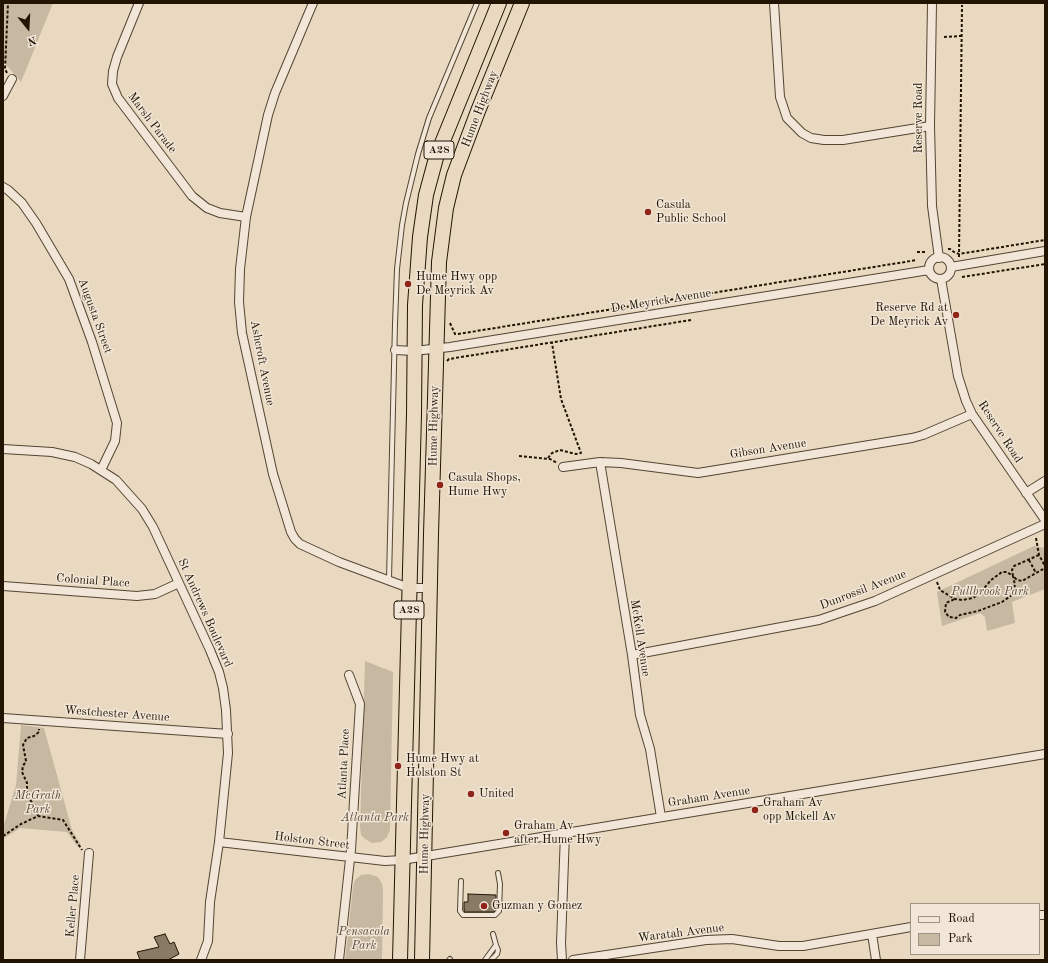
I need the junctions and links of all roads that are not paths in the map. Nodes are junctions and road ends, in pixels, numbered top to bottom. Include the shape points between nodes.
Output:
1 (139, 3) edge
2 (313, 3) edge
3 (477, 3) edge
4 (499, 3) edge
5 (522, 3) edge
6 (774, 3) edge
7 (932, 3) edge
8 (12, 79) road end
9 (3, 96) edge
10 (930, 126) junction
11 (3, 187) edge
12 (246, 217) junction
13 (1045, 251) edge
14 (939, 258) junction
15 (951, 266) junction
16 (929, 270) junction
17 (941, 279) junction
18 (436, 349) junction
19 (395, 350) junction
20 (414, 351) junction
21 (972, 414) junction
22 (3, 449) edge
23 (600, 462) junction
24 (563, 467) road end
25 (101, 470) junction
26 (1045, 482) edge
27 (1026, 493) junction
28 (1045, 520) edge
29 (1045, 524) edge
30 (389, 579) junction
31 (179, 583) junction
32 (3, 586) edge
33 (409, 588) junction
34 (431, 588) junction
35 (632, 655) junction
36 (349, 675) dead end
37 (3, 718) edge
38 (228, 734) junction
39 (1045, 754) edge
40 (661, 817) junction
41 (565, 833) junction
42 (219, 842) junction
43 (89, 856) road end
44 (425, 856) junction
45 (350, 858) junction
46 (402, 860) junction
47 (498, 873) dead end
48 (461, 880) dead end
49 (910, 927) edge
50 (493, 934) dead end
51 (872, 934) junction
52 (496, 945) junction
53 (80, 960) edge
54 (201, 960) edge
55 (339, 960) edge
56 (400, 960) edge
57 (422, 960) edge
58 (485, 960) edge
59 (491, 960) edge
60 (562, 960) edge
61 (573, 960) edge
62 (876, 960) edge

1 - 12 street, Marsh Parade via 113,71 112,84 118,98 192,196 220,214
2 - 12 street, Ashcroft Avenue via 268,115
3 - 19 lane via 429,118 406,203 397,269
4 - 20 highway, Hume Highway / A28 via 436,158 426,195 420,237
5 - 18 highway, Hume Highway / A28 via 454,175 446,208 439,262
6 - 10 street via 780,97 787,118 802,134 811,138 836,140
7 - 10 street, Reserve Road
8 - 9 street
10 - 14 street, Reserve Road via 932,206
11 - 25 street, Augusta Street via 22,203 69,279 92,342 117,423 115,441
12 - 30 street, Ashcroft Avenue via 240,269 239,302 242,333 273,474 291,532 300,544 339,562
13 - 15 street
14 - 15 street via 948,261
14 - 16 street via 930,263
15 - 17 street via 949,273
16 - 17 street via 932,276
16 - 18 street, De Meyrick Avenue
17 - 21 street, Reserve Road via 958,376
18 - 20 street, De Meyrick Avenue
18 - 34 highway, Hume Highway / A28
19 - 20 street, De Meyrick Avenue
19 - 30 lane
20 - 33 highway, Hume Highway / A28
21 - 23 street, Gibson Avenue via 912,438 698,473 621,462
21 - 27 street, Reserve Road
22 - 25 street, St Andrews Boulevard via 52,452 75,457
23 - 24 street, Gibson Avenue
23 - 35 street, McKell Avenue
25 - 31 street, St Andrews Boulevard via 116,480 142,509
26 - 27 street
27 - 28 street, Reserve Road
29 - 35 street, Dunrossil Avenue via 875,601 819,620
30 - 33 street, Ashcroft Avenue
31 - 32 street, Colonial Place via 155,594 137,596
31 - 38 street, St Andrews Boulevard via 218,672
33 - 34 street, Ashcroft Avenue
33 - 46 highway, Hume Highway / A28
34 - 44 highway, Hume Highway / A28
35 - 40 street, McKell Avenue via 640,715 650,749
36 - 45 street, Atlanta Place via 360,704
37 - 38 street, Westchester Avenue
38 - 42 street, St Andrews Boulevard via 227,780
39 - 40 street, Graham Avenue
40 - 41 street, Graham Avenue
41 - 44 street, Graham Avenue
41 - 60 street
42 - 45 street, Holston Street
42 - 54 street, St Andrews Boulevard via 210,902 208,941
43 - 53 street, Keller Place
44 - 46 street, Holston Street
44 - 57 highway, Hume Highway / A28
45 - 46 street, Holston Street
45 - 55 street, Atlanta Place
46 - 56 highway, Hume Highway / A28
47 - 48 lane via 499,911 495,915 462,915
49 - 51 street, Waratah Avenue
50 - 52 lane
51 - 61 street, Waratah Avenue via 803,946 779,946 732,939 706,940
51 - 62 street
52 - 58 lane
52 - 59 lane via 497,954

